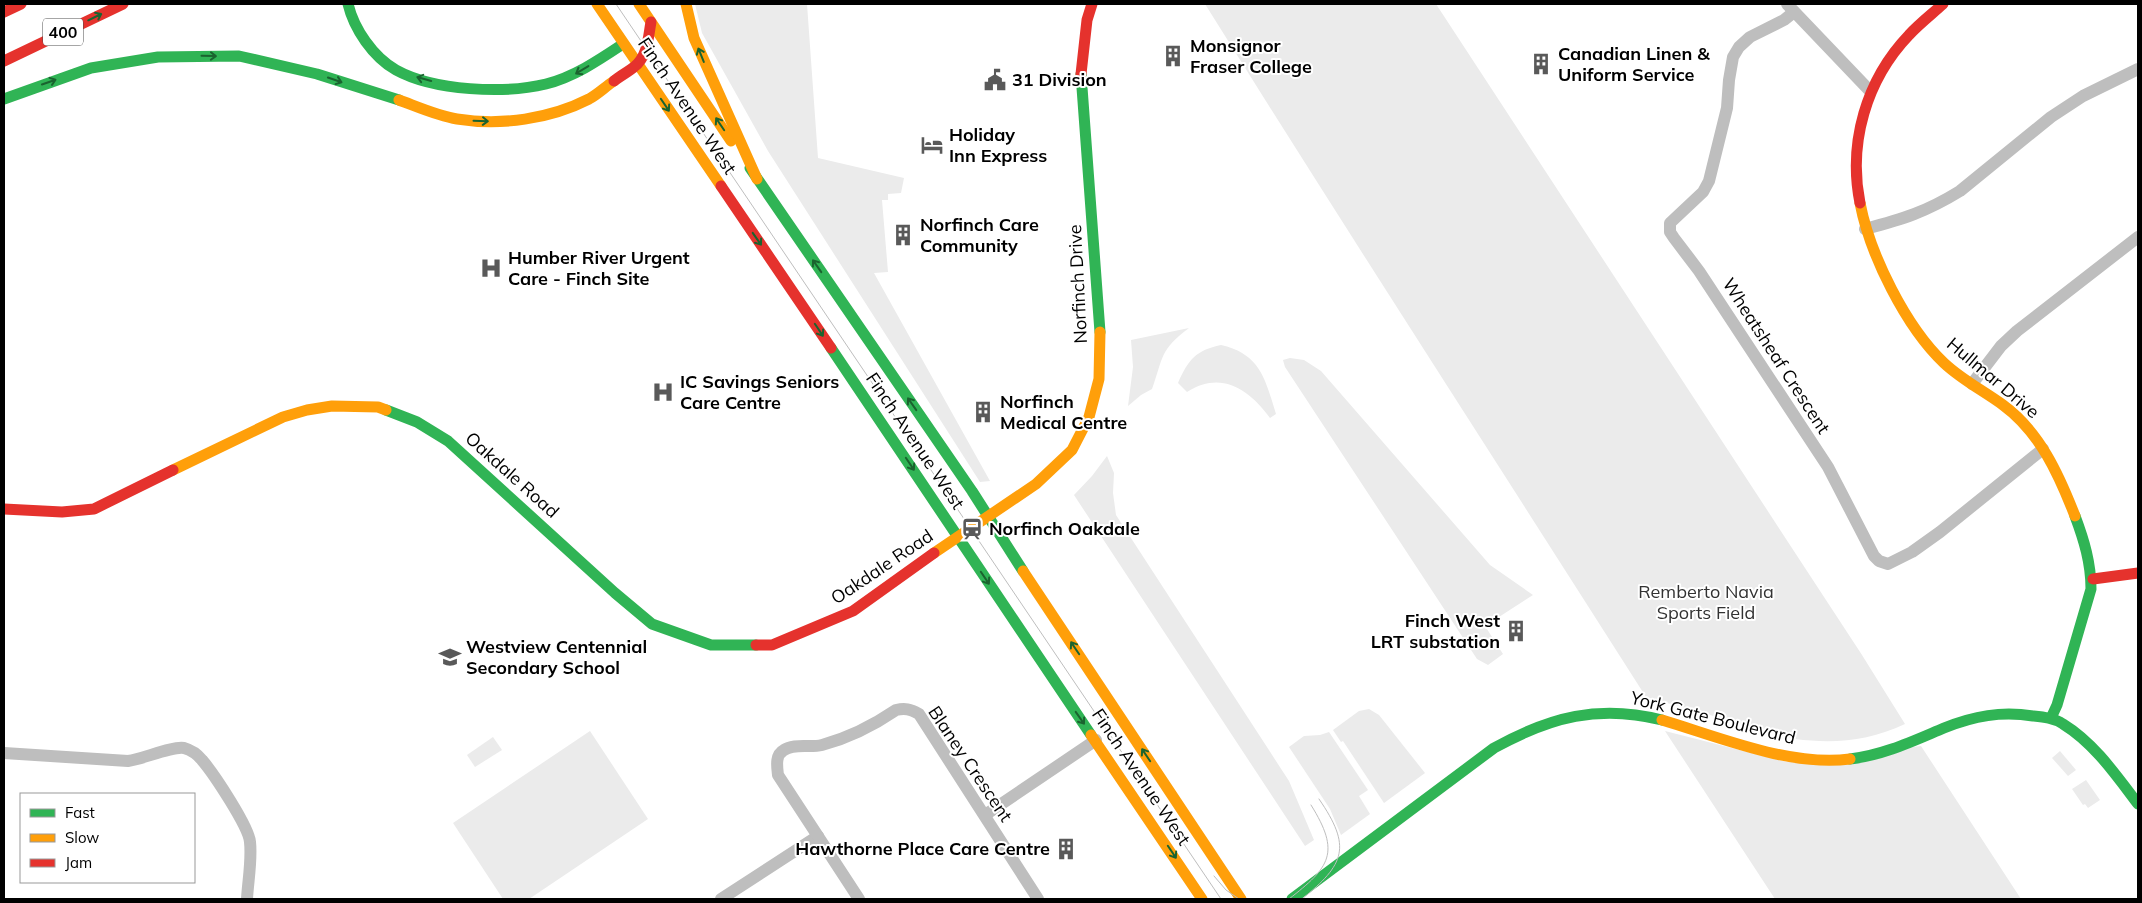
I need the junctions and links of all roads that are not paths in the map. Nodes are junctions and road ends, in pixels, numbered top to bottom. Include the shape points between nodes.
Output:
1 (22, 4) edge
2 (123, 4) edge
3 (348, 4) edge
4 (597, 4) edge
5 (639, 4) edge
6 (686, 4) edge
7 (1092, 4) edge
8 (1943, 4) edge
9 (1790, 8) edge
10 (4, 12) edge
11 (651, 22) junction
12 (623, 44) junction
13 (4, 61) edge
14 (637, 65) junction
15 (2138, 69) edge
16 (1870, 91) junction
17 (4, 99) edge
18 (757, 179) junction
19 (1865, 229) junction
20 (2138, 237) edge
21 (1972, 384) junction
22 (2043, 449) junction
23 (4, 509) edge
24 (988, 518) junction
25 (959, 537) junction
26 (2138, 573) edge
27 (2093, 578) junction
28 (2051, 718) junction
29 (1096, 740) junction
30 (4, 753) edge
31 (2138, 804) edge
32 (985, 815) junction
33 (818, 836) junction
34 (247, 899) edge
35 (721, 899) edge
36 (859, 899) edge
37 (1038, 899) edge
38 (1202, 899) edge
39 (1241, 899) edge
40 (1292, 899) edge

1 - 10 main road, 400
13 -> 2 main road, 400
12 -> 3 main road via 577,74 544,85 476,89 427,80 396,70 367,44 350,16
4 - 12 main road, Finch Avenue West
5 - 11 main road, Finch Avenue West
18 -> 6 main road via 694,38
7 - 24 main road, Norfinch Drive via 1081,67 1100,334 1099,379 1089,418 1072,450 1036,484
8 - 16 main road, Hullmar Drive via 1908,36
9 - 16 street
9 - 22 street, Wheatsheaf Crescent via 1784,20 1750,37 1739,46 1733,57 1727,108 1709,181 1703,192 1670,223 1670,232 1828,467 1879,561 1888,564 1912,552
11 - 14 main road via 646,49
18 -> 11 main road, Finch Avenue West
12 - 14 main road, Finch Avenue West
17 -> 14 main road via 92,68 158,57 239,56 317,74 456,119 505,121 561,111 590,98
14 -> 25 main road, Finch Avenue West
15 - 19 street via 2056,113 1941,203 1913,216
16 - 19 main road, Hullmar Drive via 1860,123 1855,163
24 -> 18 main road, Finch Avenue West
19 - 21 main road, Hullmar Drive via 1876,261 1924,339 1955,374
20 - 21 street via 2017,331
21 - 22 main road, Hullmar Drive via 2025,424
22 - 27 main road, Hullmar Drive via 2079,527
23 - 25 main road, Oakdale Road via 94,510 283,417 332,406 378,407 417,422 448,441 652,624 711,646 772,645 854,612
24 - 25 main road, Norfinch Drive
39 -> 24 main road, Finch Avenue West
25 -> 29 main road, Finch Avenue West
26 - 27 main road
27 - 28 main road, Hullmar Drive
28 - 31 main road, York Gate Boulevard via 2083,739
28 - 40 main road, York Gate Boulevard via 1992,713 1973,717 1877,755 1847,760 1788,755 1637,714 1588,713 1549,721 1494,748
29 - 32 street
29 -> 38 main road, Finch Avenue West
30 - 34 street via 128,761 175,748 194,752 210,770 243,821 250,840
32 - 33 street, Blaney Crescent via 919,714 903,708 850,735 820,745 794,747 778,756 778,775
32 - 37 street, Blaney Crescent
33 - 35 street
33 - 36 street, Blaney Crescent

